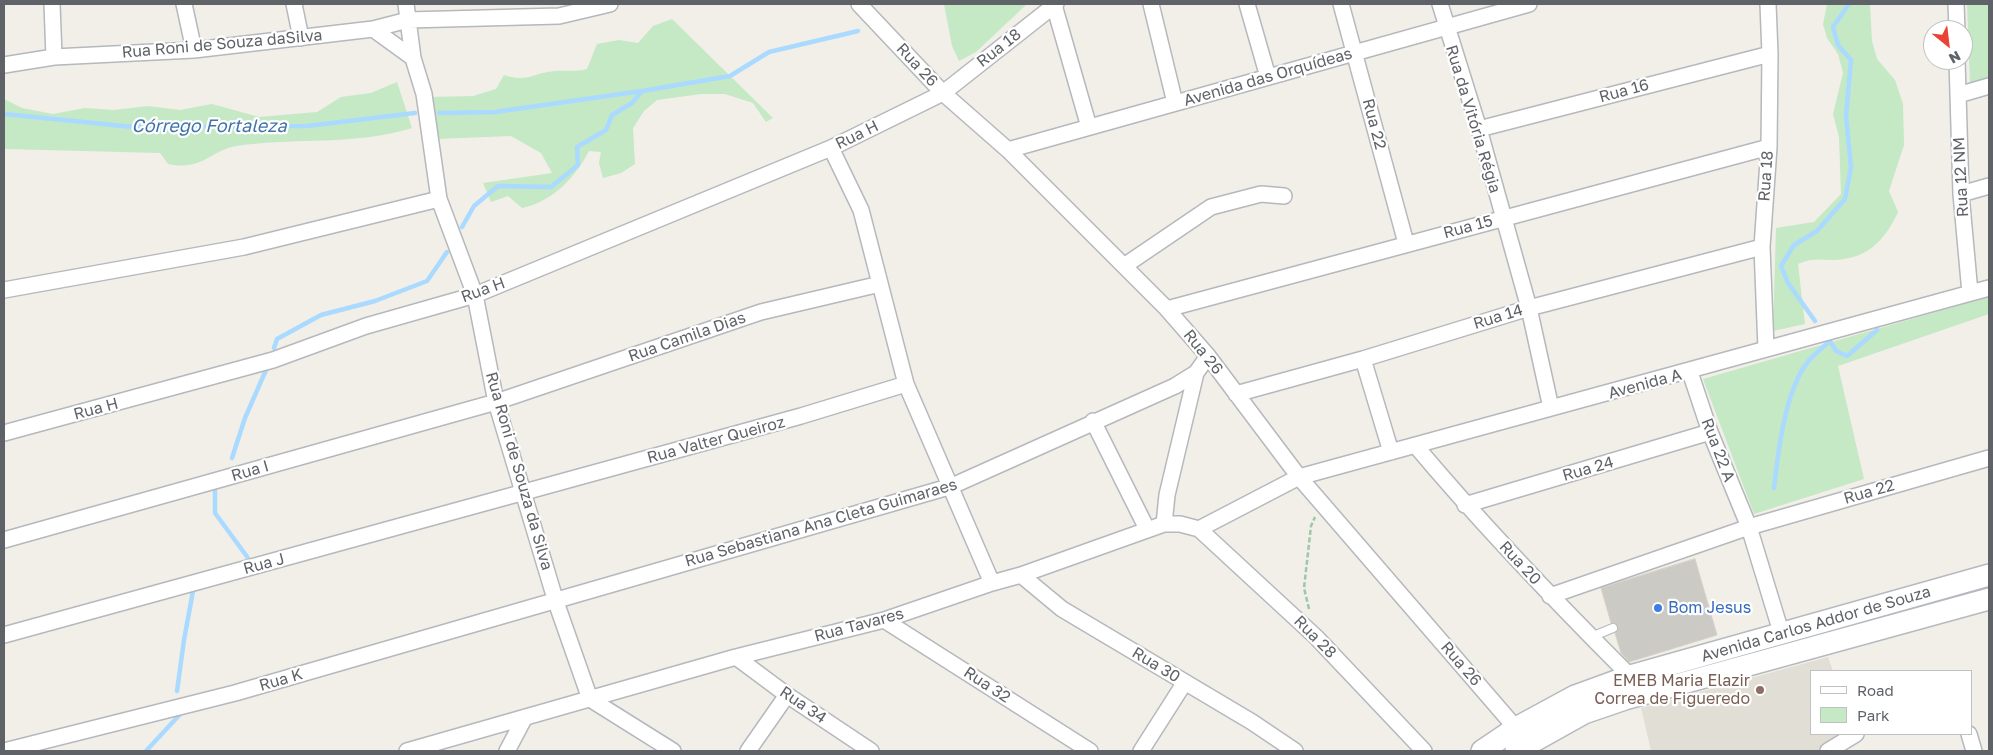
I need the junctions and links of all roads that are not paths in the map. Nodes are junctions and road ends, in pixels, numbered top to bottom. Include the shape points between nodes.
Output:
1 (52, 4) edge
2 (184, 4) edge
3 (294, 4) edge
4 (406, 4) edge
5 (610, 4) edge
6 (859, 4) edge
7 (1151, 4) edge
8 (1247, 4) edge
9 (1341, 4) edge
10 (1440, 4) edge
11 (1529, 4) edge
12 (1768, 4) edge
13 (1956, 4) edge
14 (1055, 5) edge
15 (408, 20) junction
16 (1957, 20) edge
17 (1446, 27) junction
18 (373, 29) junction
19 (301, 38) junction
20 (194, 50) junction
21 (1354, 53) junction
22 (1770, 54) junction
23 (54, 57) junction
24 (413, 58) junction
25 (4, 65) edge
26 (1957, 70) edge
27 (1268, 77) junction
28 (1989, 86) edge
29 (943, 92) junction
30 (1958, 95) junction
31 (1175, 103) junction
32 (1089, 127) junction
33 (1479, 129) junction
34 (1769, 147) junction
35 (831, 148) junction
36 (1008, 150) junction
37 (1989, 186) edge
38 (1961, 194) junction
39 (1284, 196) dead end
40 (442, 206) junction
41 (1503, 218) junction
42 (1406, 243) junction
43 (1762, 247) junction
44 (1124, 266) junction
45 (880, 284) junction
46 (1989, 288) edge
47 (4, 290) edge
48 (1970, 293) junction
49 (474, 295) junction
50 (1529, 308) junction
51 (1168, 309) junction
52 (1766, 349) junction
53 (1208, 356) junction
54 (1364, 359) junction
55 (1690, 372) junction
56 (1196, 373) junction
57 (906, 384) junction
58 (1236, 394) junction
59 (496, 402) junction
60 (1551, 408) junction
61 (1093, 421) junction
62 (1710, 432) junction
63 (4, 433) edge
64 (1416, 445) junction
65 (1391, 452) junction
66 (1989, 458) edge
67 (1299, 477) junction
68 (952, 486) junction
69 (525, 492) junction
70 (1465, 505) junction
71 (1164, 524) junction
72 (1749, 527) junction
73 (1147, 529) junction
74 (1199, 529) junction
75 (4, 540) edge
76 (1989, 575) edge
77 (1020, 576) junction
78 (992, 583) junction
79 (1550, 596) junction
80 (1989, 599) edge
81 (556, 602) junction
82 (884, 620) junction
83 (1613, 628) dead end
84 (1789, 631) junction
85 (4, 635) edge
86 (1591, 637) junction
87 (1806, 651) junction
88 (736, 657) junction
89 (1630, 676) junction
90 (1185, 682) junction
91 (787, 695) junction
92 (590, 699) junction
93 (525, 717) junction
94 (1970, 735) edge
95 (1853, 741) edge
96 (1523, 743) edge
97 (4, 751) edge
98 (407, 751) edge
99 (507, 751) edge
100 (673, 751) edge
101 (748, 751) edge
102 (871, 751) edge
103 (1090, 751) edge
104 (1141, 751) edge
105 (1295, 751) edge
106 (1424, 751) edge
107 (1482, 751) edge
108 (1828, 751) edge
109 (1974, 751) edge

1 - 23 street
2 - 20 street
3 - 19 street
4 - 15 street
5 - 15 street, Rua Roni de Souza daSilva via 559,16
6 - 29 street, Rua 26
7 - 31 street
8 - 27 street
9 - 21 street, Rua 22
10 - 17 street, Rua da Vitória Régia
11 - 17 street, Avenida das Orquídeas
12 - 22 street, Rua 18
13 - 16 street
14 - 29 street, Rua 18
14 - 32 street
15 - 18 street, Rua Roni de Souza daSilva
15 - 24 street, Rua Roni de Souza da Silva
17 - 21 street, Avenida das Orquídeas
17 - 33 street, Rua da Vitória Régia
18 - 19 street, Rua Roni de Souza daSilva
18 - 24 street
19 - 20 street, Rua Roni de Souza daSilva
20 - 23 street, Rua Roni de Souza daSilva
21 - 27 street, Avenida das Orquídeas
21 - 42 street, Rua 22
22 - 33 street, Rua 16
22 - 34 street, Rua 18
23 - 25 street, Rua Roni de Souza daSilva
24 - 40 street, Rua Roni de Souza da Silva via 424,94
26 - 30 street, Rua 12 NM
27 - 31 street, Avenida das Orquídeas
28 - 30 street
29 - 35 street, Rua H
29 - 36 street, Rua 26
30 - 38 street, Rua 12 NM
31 - 32 street, Avenida das Orquídeas
32 - 36 street, Avenida das Orquídeas
33 - 41 street, Rua da Vitória Régia
34 - 41 street, Rua 15
34 - 43 street, Rua 18
35 - 45 street via 861,210
35 - 49 street, Rua H
36 - 44 street, Rua 26
37 - 38 street
38 - 48 street, Rua 12 NM
39 - 44 street via 1261,194 1211,208
40 - 47 street via 244,247
40 - 49 street, Rua Roni de Souza da Silva
41 - 42 street, Rua 15
41 - 50 street, Rua da Vitória Régia
42 - 51 street, Rua 15
43 - 50 street, Rua 14
43 - 52 street, Rua 18
44 - 51 street, Rua 26
45 - 57 street
45 - 59 street, Rua Camila Dias via 761,312
46 - 48 street, Avenida A
48 - 52 street, Avenida A
49 - 59 street, Rua Roni de Souza da Silva
49 - 63 street, Rua H via 366,326 274,360
50 - 54 street, Rua 14
50 - 60 street, Rua da Vitória Régia
51 - 53 street, Rua 26
52 - 55 street, Avenida A
53 - 56 street, Rua Sebastiana Ana Cleta Guimaraes
53 - 58 street, Rua 26
54 - 58 street, Rua 14
54 - 65 street
55 - 60 street, Avenida A
55 - 62 street, Rua 22 A
56 - 61 street, Rua Sebastiana Ana Cleta Guimaraes via 1175,386
56 - 71 street via 1167,495
57 - 68 street
57 - 69 street, Rua Valter Queiroz
58 - 67 street, Rua 26
59 - 69 street, Rua Roni de Souza da Silva
59 - 75 street, Rua I
60 - 64 street, Avenida A
61 - 68 street, Rua Sebastiana Ana Cleta Guimaraes
61 - 73 street
62 - 70 street, Rua 24
62 - 72 street, Rua 22 A
64 - 65 street, Avenida A
64 - 70 street, Rua 20
65 - 67 street, Avenida A
66 - 72 street, Rua 22
67 - 74 street
67 - 96 street, Rua 26
68 - 78 street
68 - 81 street, Rua Sebastiana Ana Cleta Guimaraes
69 - 81 street, Rua Roni de Souza da Silva
69 - 85 street, Rua J
70 - 79 street, Rua 20
71 - 73 street, Rua Tavares
71 - 74 street, Rua Tavares
72 - 79 street, Rua 22
72 - 84 street
73 - 77 street, Rua Tavares
74 - 106 street, Rua 28 via 1316,638
76 - 84 street, Avenida Carlos Addor de Souza
77 - 78 street, Rua Tavares
77 - 90 street, Rua 30 via 1062,609
78 - 82 street, Rua Tavares
79 - 86 street, Rua 20
80 - 87 street, Avenida Carlos Addor de Souza
81 - 92 street, Rua Roni de Souza da Silva
81 - 97 street, Rua K via 235,693
82 - 88 street, Rua Tavares
82 - 103 street, Rua 32
83 - 86 lane
84 - 87 street
84 - 89 street, Avenida Carlos Addor de Souza
86 - 89 street, Rua 20
87 - 96 street, Avenida Carlos Addor de Souza via 1625,699 1584,713
88 - 91 street, Rua 34
88 - 92 street, Rua Tavares
89 - 96 street, Avenida Carlos Addor de Souza via 1576,696
90 - 104 street
90 - 105 street, Rua 30
91 - 101 street
91 - 102 street, Rua 34
92 - 93 street, Rua Tavares
92 - 100 street
93 - 98 street, Rua Tavares
93 - 99 street
94 - 109 street
95 - 108 street
96 - 107 street, Avenida Carlos Addor de Souza

